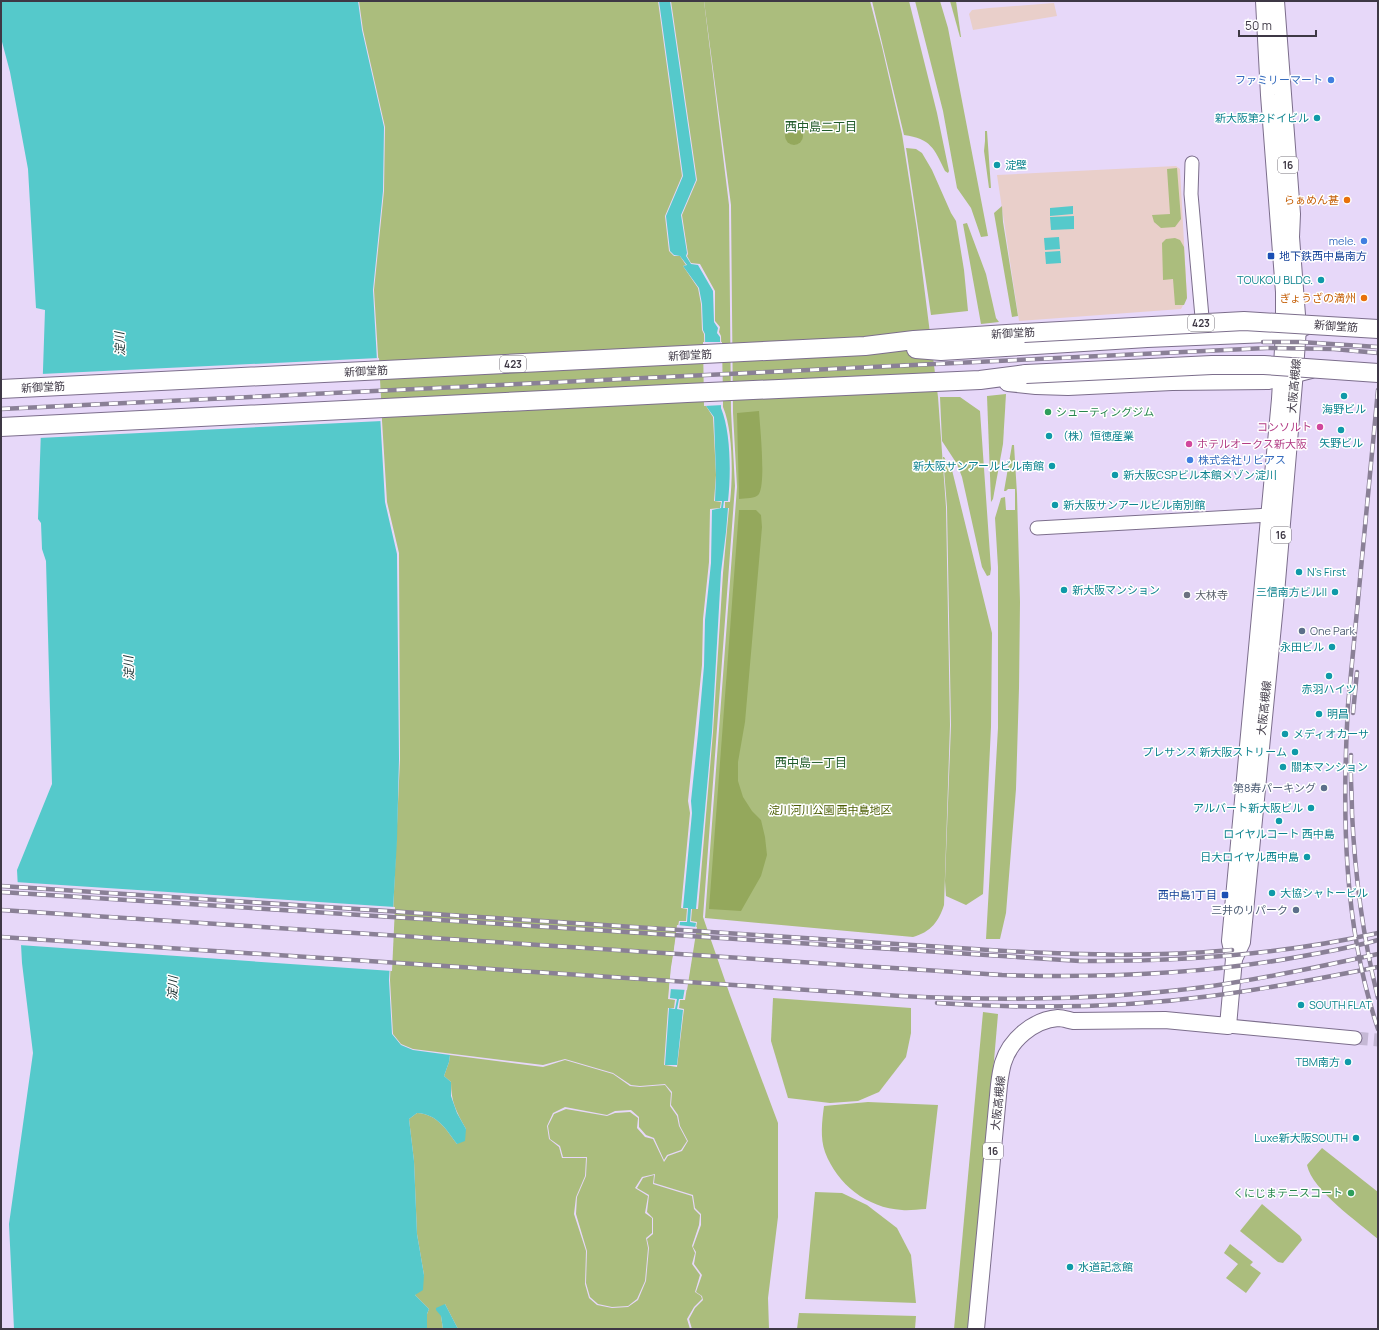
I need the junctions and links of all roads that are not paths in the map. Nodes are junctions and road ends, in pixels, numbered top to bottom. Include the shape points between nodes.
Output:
1 (1264, 1) edge
2 (1276, 1) edge
3 (1192, 163) dead end
4 (1202, 317) dead end
5 (1378, 329) edge
6 (1291, 330) junction
7 (865, 346) junction
8 (1378, 373) edge
9 (1288, 375) junction
10 (980, 380) junction
11 (1, 389) edge
12 (1, 427) edge
13 (1270, 515) junction
14 (1038, 528) dead end
15 (1234, 959) junction
16 (1073, 1021) junction
17 (1228, 1026) junction
18 (1355, 1038) tunnel mouth
19 (976, 1329) edge
20 (985, 1329) edge

1 - 6 main road, 大阪高槻線 / 16 via 1284,292
2 - 6 main road, 大阪高槻線 / 16 via 1292,214
3 - 4 street via 1191,194
5 - 6 highway, 423 via 1317,325
5 - 7 highway, 新御堂筋 / 423, bridge via 1275,322 1218,322 914,340
6 - 7 highway via 941,351
6 - 9 main road, 大阪高槻線 / 16
7 - 11 highway, 新御堂筋 / 423
8 - 9 highway via 1313,368
8 - 10 highway, bridge via 1264,365 1212,365 1026,374
9 - 10 highway via 1268,380 1068,386
9 - 13 main road, 大阪高槻線 / 16
9 - 15 main road, 大阪高槻線 / 16 via 1275,606 1242,942
10 - 12 highway
13 - 14 street
13 - 15 main road, 大阪高槻線 / 16 via 1230,941
15 - 17 main road, 大阪高槻線 / 16
16 - 17 main road, 大阪高槻線 / 16 via 1165,1020
16 - 19 main road, 大阪高槻線 / 16 via 1059,1018 1037,1024 1019,1037 1003,1062
16 - 20 main road, 大阪高槻線 / 16 via 1042,1032 1032,1040 1016,1059 1009,1078
17 - 18 street

